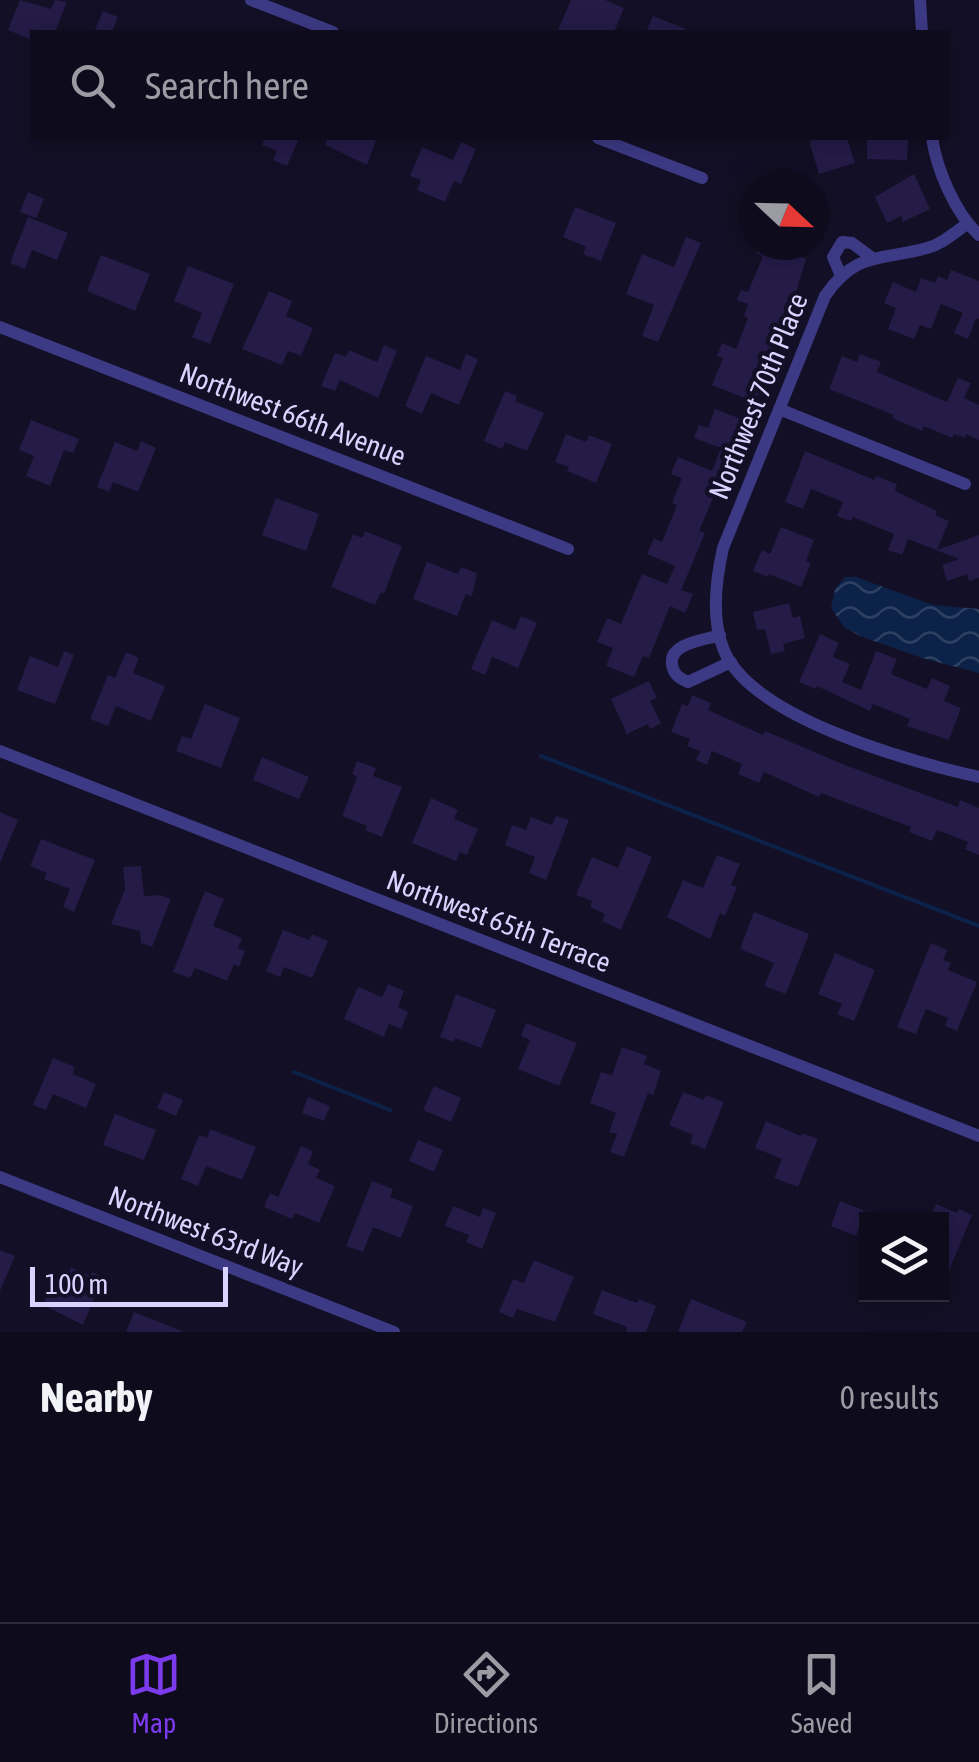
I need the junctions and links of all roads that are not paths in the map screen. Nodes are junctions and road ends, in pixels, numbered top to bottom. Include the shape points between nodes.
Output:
1 (250, 0) edge
2 (920, 0) edge
3 (328, 30) edge
4 (922, 30) edge
5 (603, 140) edge
6 (933, 140) edge
7 (702, 178) dead end
8 (967, 224) junction
9 (979, 235) edge
10 (871, 257) junction
11 (841, 276) junction
12 (0, 327) edge
13 (779, 409) junction
14 (965, 484) dead end
15 (568, 549) dead end
16 (720, 635) junction
17 (727, 656) junction
18 (0, 751) edge
19 (979, 777) edge
20 (979, 1136) edge
21 (0, 1177) edge
22 (394, 1332) edge

1 - 3 street
2 - 4 street
5 - 7 street
6 - 8 street
8 - 9 street
8 - 10 street, Northwest 70th Place via 940,244
10 - 11 street, Northwest 70th Place
10 - 11 street via 842,242 833,257
11 - 13 street, Northwest 70th Place via 825,296
12 - 15 street, Northwest 66th Avenue
13 - 14 street
13 - 16 street, Northwest 70th Place via 723,548
16 - 17 street, Northwest 70th Place
16 - 17 street via 677,648 672,668 688,682
17 - 19 street via 768,700 795,716 920,764
18 - 20 street, Northwest 65th Terrace
21 - 22 street, Northwest 63rd Way

